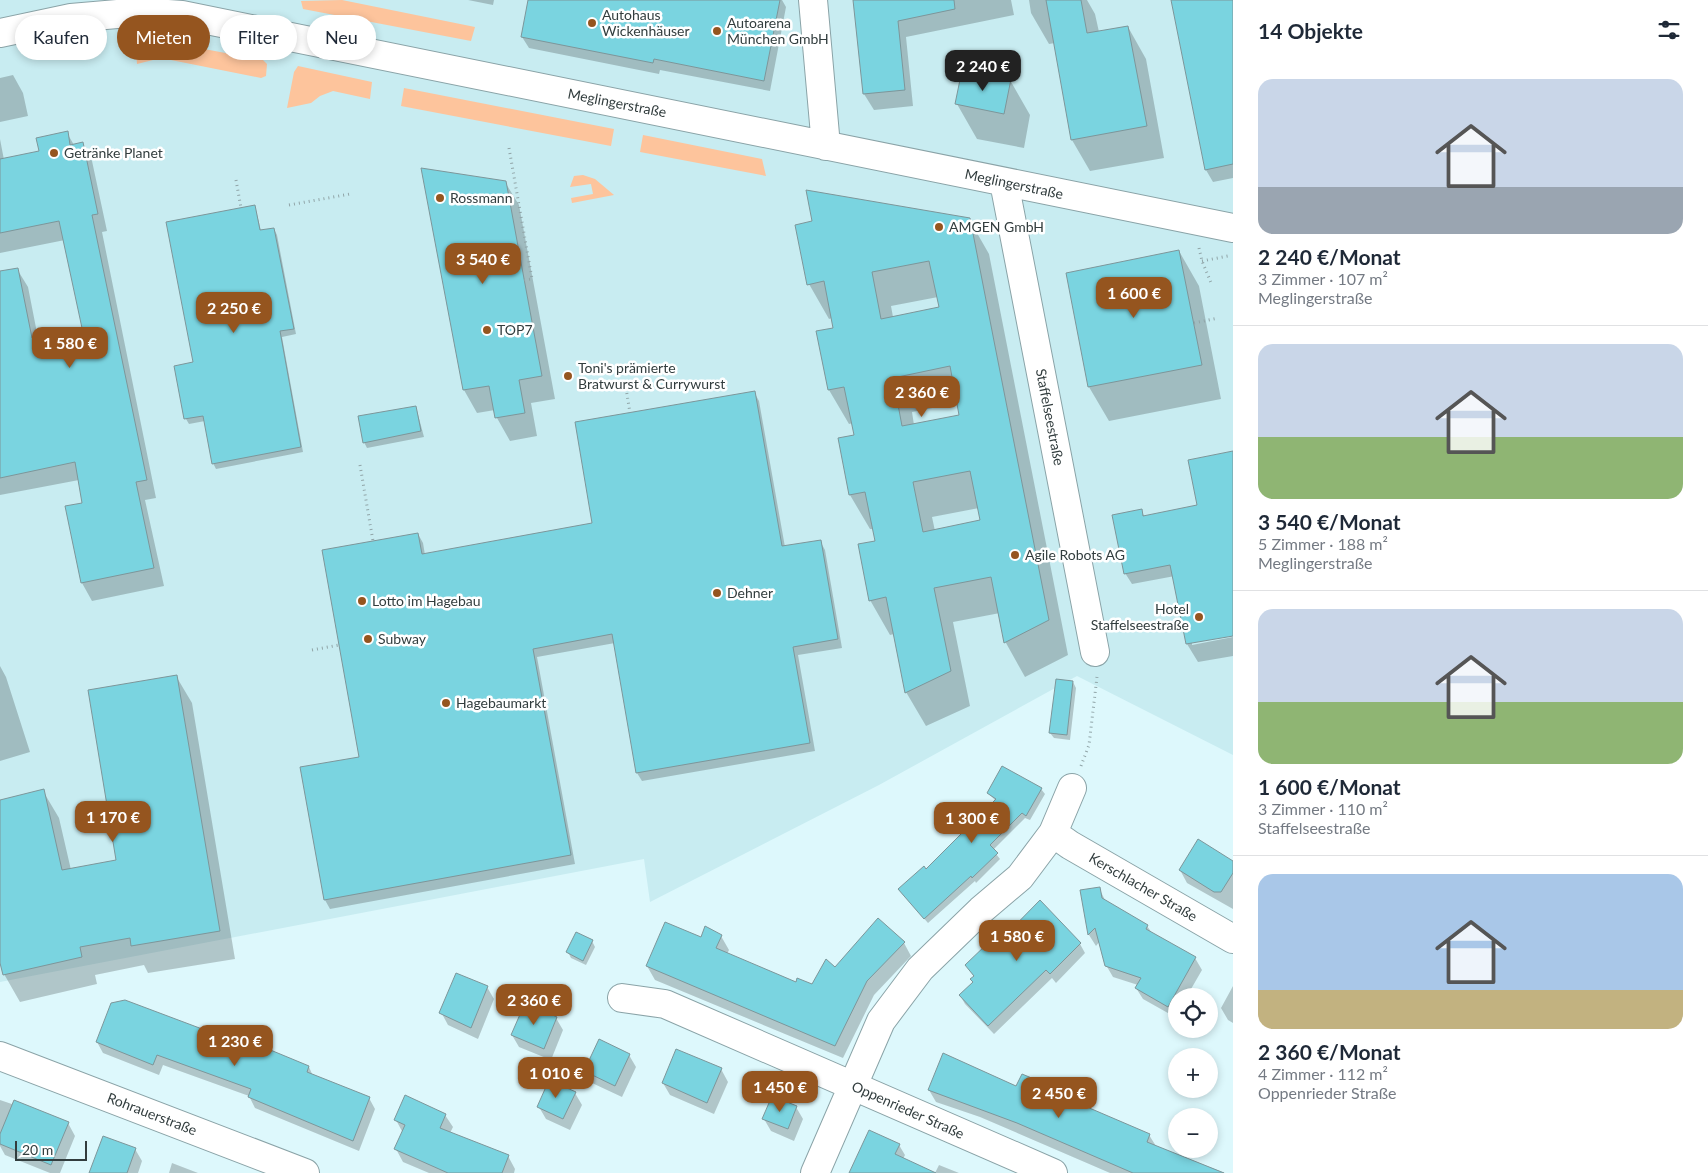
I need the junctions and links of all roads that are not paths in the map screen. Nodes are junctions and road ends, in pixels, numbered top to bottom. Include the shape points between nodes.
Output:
1 (813, 0) edge
2 (45, 12) edge
3 (0, 33) edge
4 (826, 146) junction
5 (1004, 182) junction
6 (1233, 228) edge
7 (1095, 652) road end
8 (1072, 788) road end
9 (1054, 833) junction
10 (1233, 939) edge
11 (622, 998) dead end
12 (0, 1056) edge
13 (852, 1086) junction
14 (305, 1173) edge
15 (815, 1173) edge
16 (1053, 1173) edge

1 - 4 street
2 - 3 street, Meglingerstraße
2 - 4 street, Meglingerstraße via 71,18 140,12 182,15
4 - 5 street, Meglingerstraße
5 - 6 street, Meglingerstraße
5 - 7 street, Staffelseestraße
8 - 9 street
9 - 10 street, Kerschlacher Straße
9 - 13 street via 1020,877 920,969 881,1022
11 - 13 street, Oppenrieder Straße via 665,1004
12 - 14 street, Rohrauerstraße
13 - 15 street
13 - 16 street, Oppenrieder Straße

